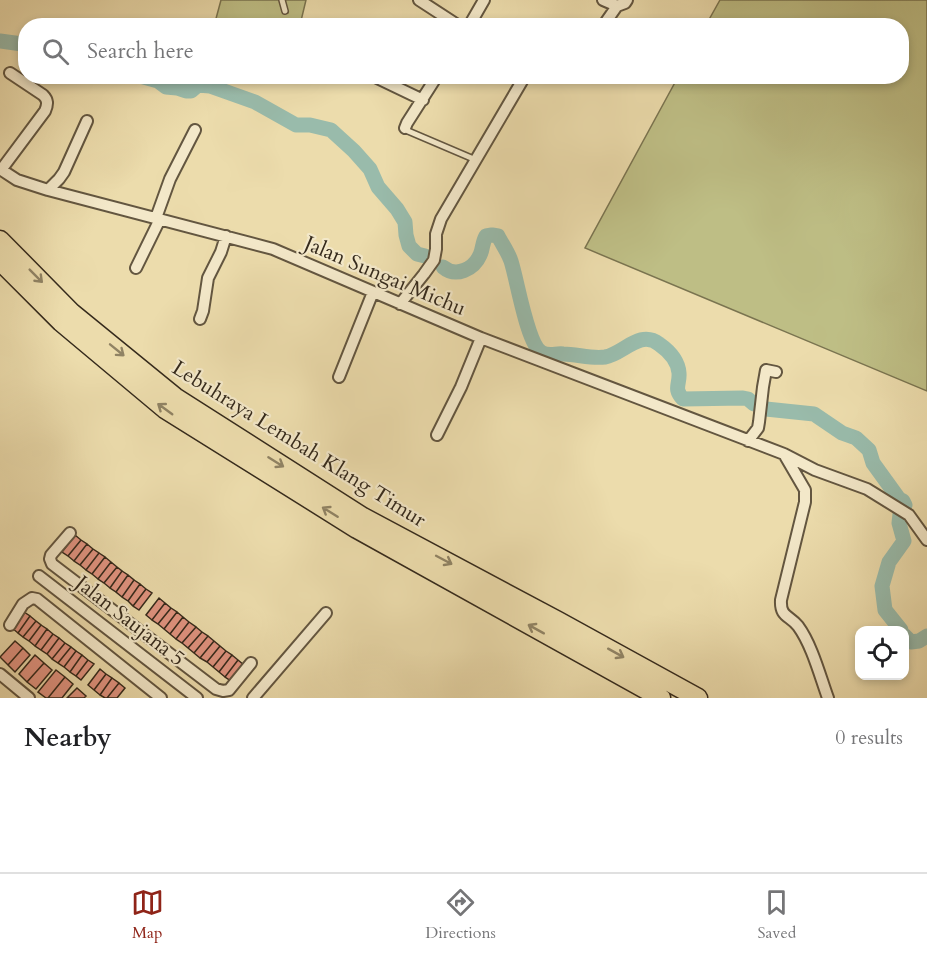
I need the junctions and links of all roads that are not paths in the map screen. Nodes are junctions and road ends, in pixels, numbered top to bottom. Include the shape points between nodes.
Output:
1 (282, 0) edge
2 (419, 0) edge
3 (484, 0) edge
4 (603, 0) edge
5 (622, 3) edge
6 (285, 11) dead end
7 (447, 18) edge
8 (476, 18) edge
9 (610, 18) edge
10 (10, 73) dead end
11 (18, 78) edge
12 (26, 84) edge
13 (390, 84) edge
14 (432, 84) edge
15 (520, 84) edge
16 (423, 100) junction
17 (87, 120) dead end
18 (405, 128) joint
19 (195, 130) dead end
20 (476, 160) junction
21 (1, 169) edge
22 (48, 190) junction
23 (158, 218) junction
24 (226, 237) junction
25 (0, 240) edge
26 (0, 261) edge
27 (136, 268) dead end
28 (373, 292) junction
29 (400, 304) junction
30 (66, 317) junction
31 (200, 319) dead end
32 (481, 338) junction
33 (776, 372) dead end
34 (339, 376) dead end
35 (437, 435) dead end
36 (748, 441) junction
37 (784, 454) junction
38 (70, 533) dead end
39 (925, 534) edge
40 (39, 576) dead end
41 (326, 613) dead end
42 (10, 625) dead end
43 (134, 626) junction
44 (123, 641) junction
45 (251, 663) dead end
46 (0, 674) edge
47 (29, 698) edge
48 (161, 698) edge
49 (197, 698) edge
50 (253, 698) edge
51 (661, 698) edge
52 (698, 698) edge
53 (828, 698) edge

1 - 6 lane
2 - 7 street
3 - 8 street
4 - 5 street
5 - 9 street
10 - 11 street
12 - 21 street via 48,103
13 - 16 street
14 - 16 street
15 - 20 street
16 - 18 street
17 - 22 street via 64,172
18 - 20 lane
19 - 23 street via 170,179
20 - 29 street via 441,219 434,260
21 - 22 street, Jalan Sungai Michu via 17,180
22 - 23 street, Jalan Sungai Michu
23 - 24 street, Jalan Sungai Michu
23 - 27 street
24 - 28 street, Jalan Sungai Michu via 273,249
24 - 31 street via 208,278
25 -> 30 highway, Lebuhraya Lembah Klang Timur
26 - 30 highway, Lebuhraya Lembah Klang Timur
28 - 29 street, Jalan Sungai Michu
28 - 34 street
29 - 32 street, Jalan Sungai Michu
51 -> 30 highway, Lebuhraya Lembah Klang Timur via 357,529 165,410
30 -> 52 highway, Lebuhraya Lembah Klang Timur via 175,397 363,517
32 - 35 street
32 - 36 street, Jalan Sungai Michu
33 - 36 street via 766,370 758,428
36 - 37 street, Jalan Sungai Michu
37 - 39 street, Jalan Sungai Michu via 867,489 909,515
37 - 53 street via 805,490 806,502 781,608 805,638
38 - 43 street via 51,555 52,564
40 - 44 street, Jalan Saujana 5
41 - 50 street
42 - 48 street, Jalan Saujana 5 via 23,604 37,599
43 - 44 street
43 - 45 street via 216,689 229,690
44 - 49 street, Jalan Saujana 5
46 - 47 street

